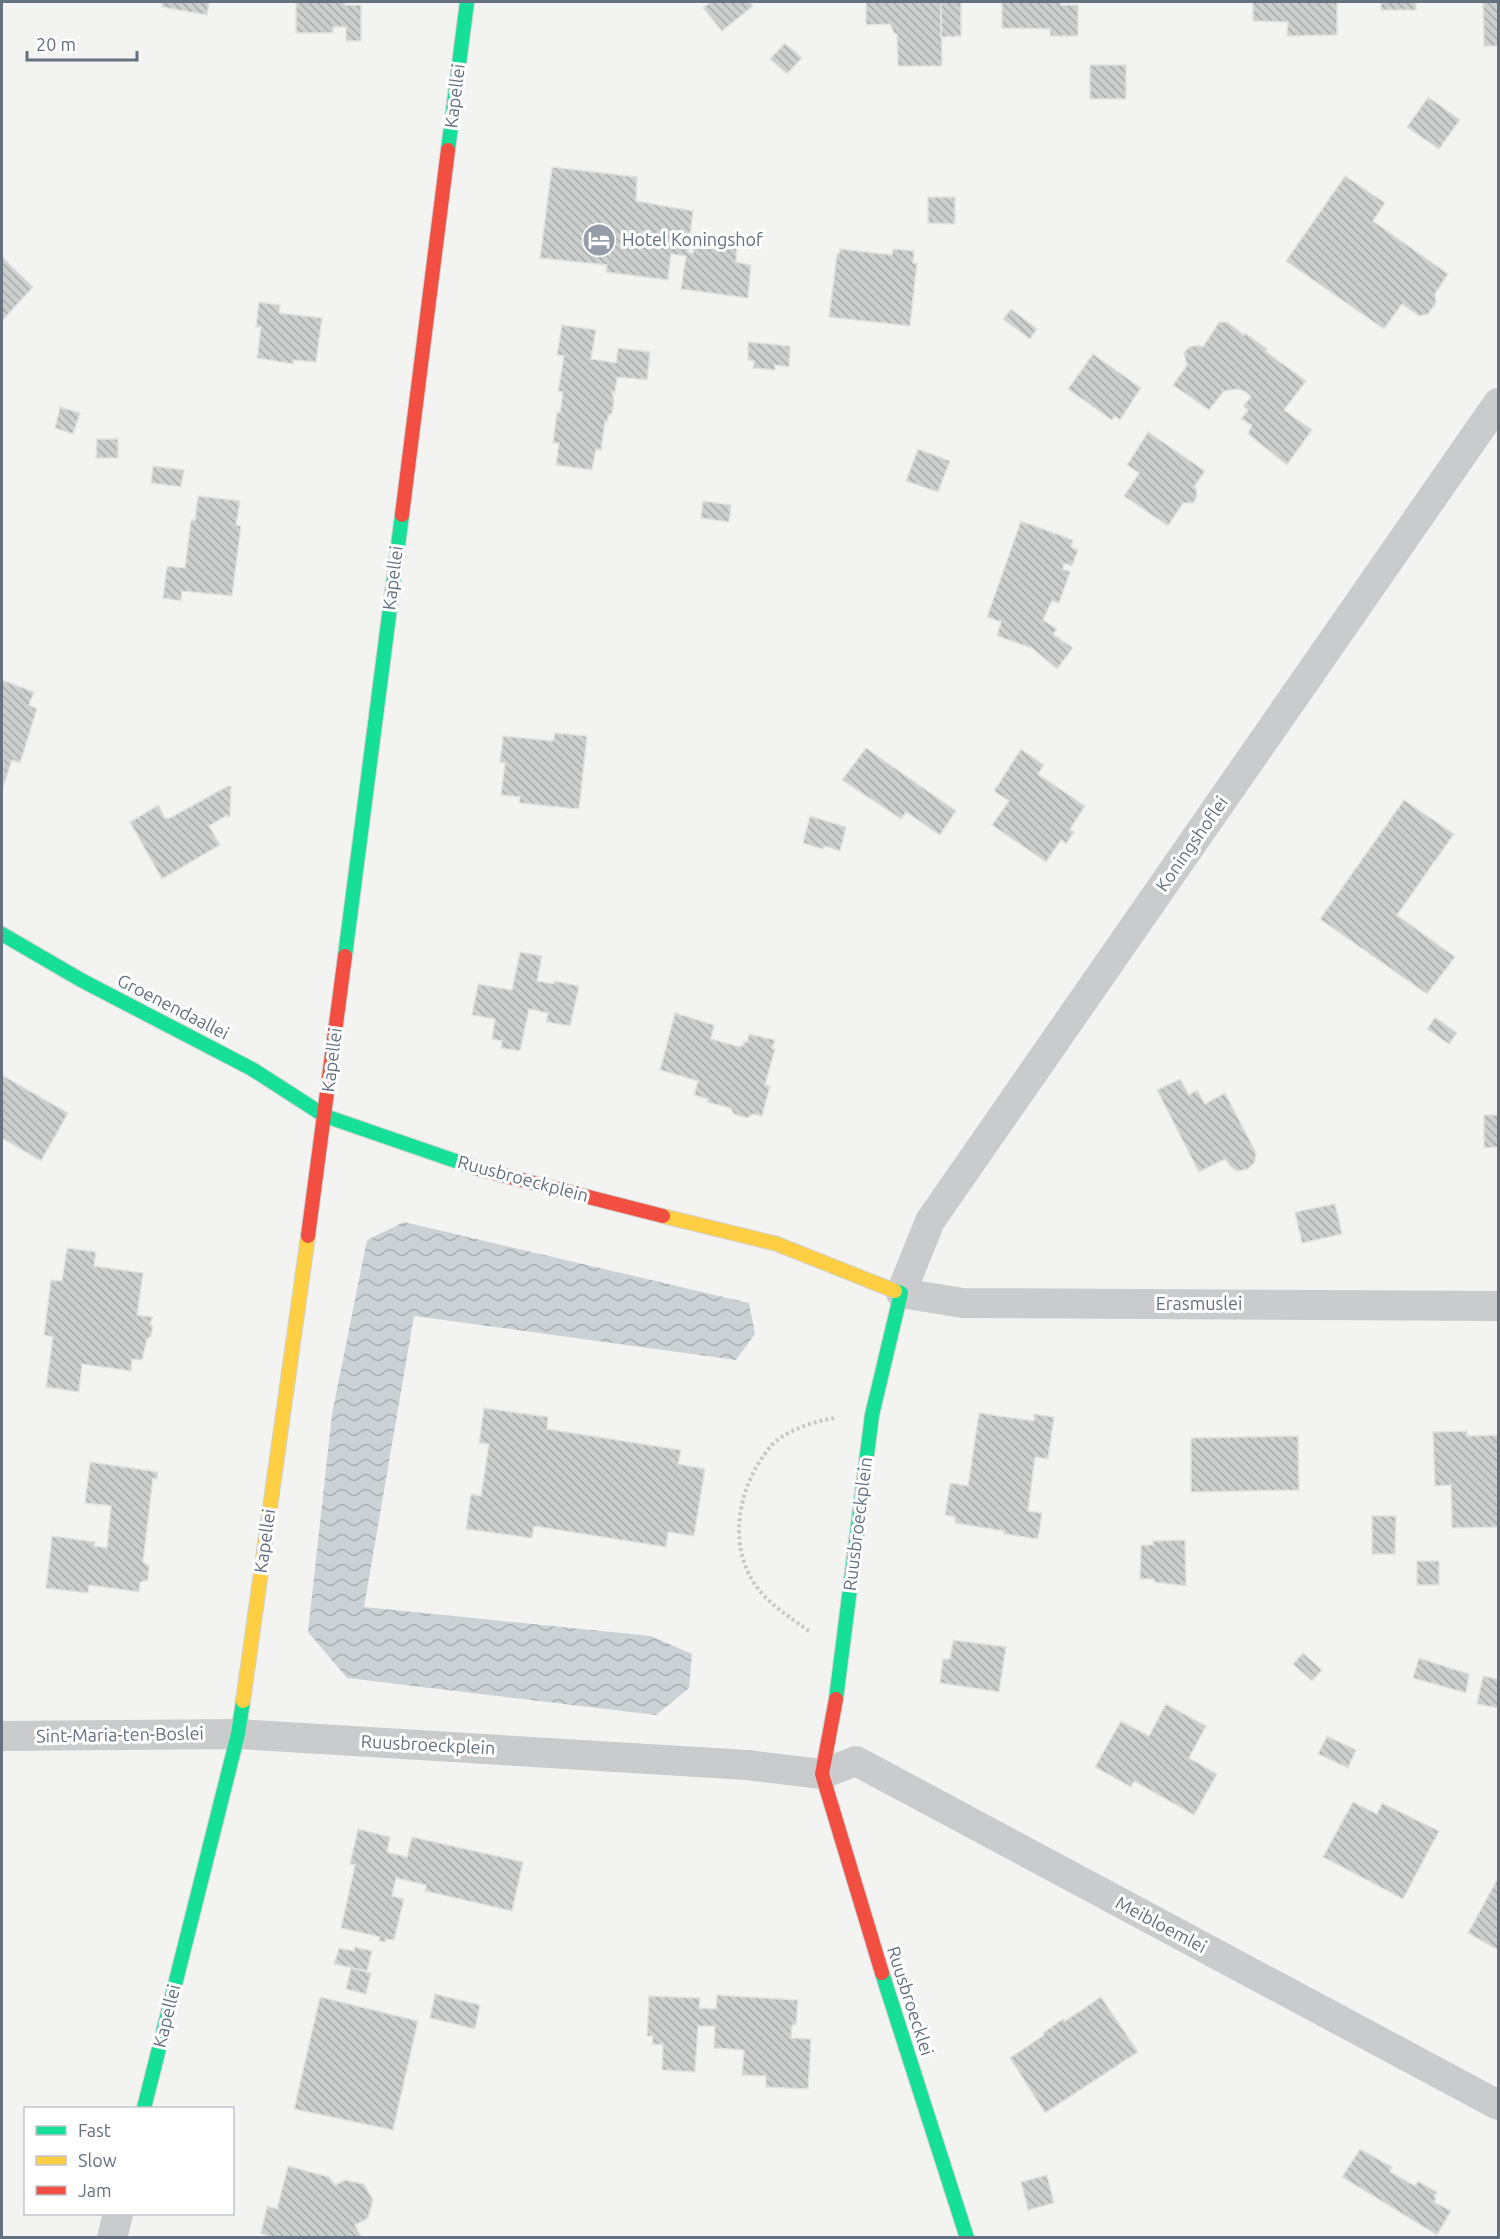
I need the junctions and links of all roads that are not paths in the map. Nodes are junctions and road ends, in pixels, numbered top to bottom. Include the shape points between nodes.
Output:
1 (467, 2) edge
2 (1498, 403) edge
3 (2, 934) edge
4 (325, 1116) junction
5 (901, 1293) junction
6 (1498, 1306) edge
7 (238, 1734) junction
8 (2, 1736) edge
9 (822, 1774) junction
10 (1498, 2105) edge
11 (145, 2107) edge
12 (118, 2215) edge
13 (112, 2238) edge
14 (967, 2238) edge

1 - 4 street, Kapellei
2 - 5 street, Koningshoflei via 930,1221
3 - 4 street, Groenendaallei via 252,1069
4 - 5 street, Ruusbroeckplein via 484,1171 777,1244
4 - 7 street, Kapellei
5 - 6 street, Erasmuslei via 963,1303
5 - 9 street, Ruusbroeckplein via 872,1415 843,1645
7 - 8 street, Sint-Maria-ten-Boslei
7 - 9 street, Ruusbroeckplein via 747,1765
7 - 11 street, Kapellei
9 - 10 street, Meibloemlei via 856,1761
9 - 14 street, Ruusbroecklei via 859,1904
12 - 13 street

